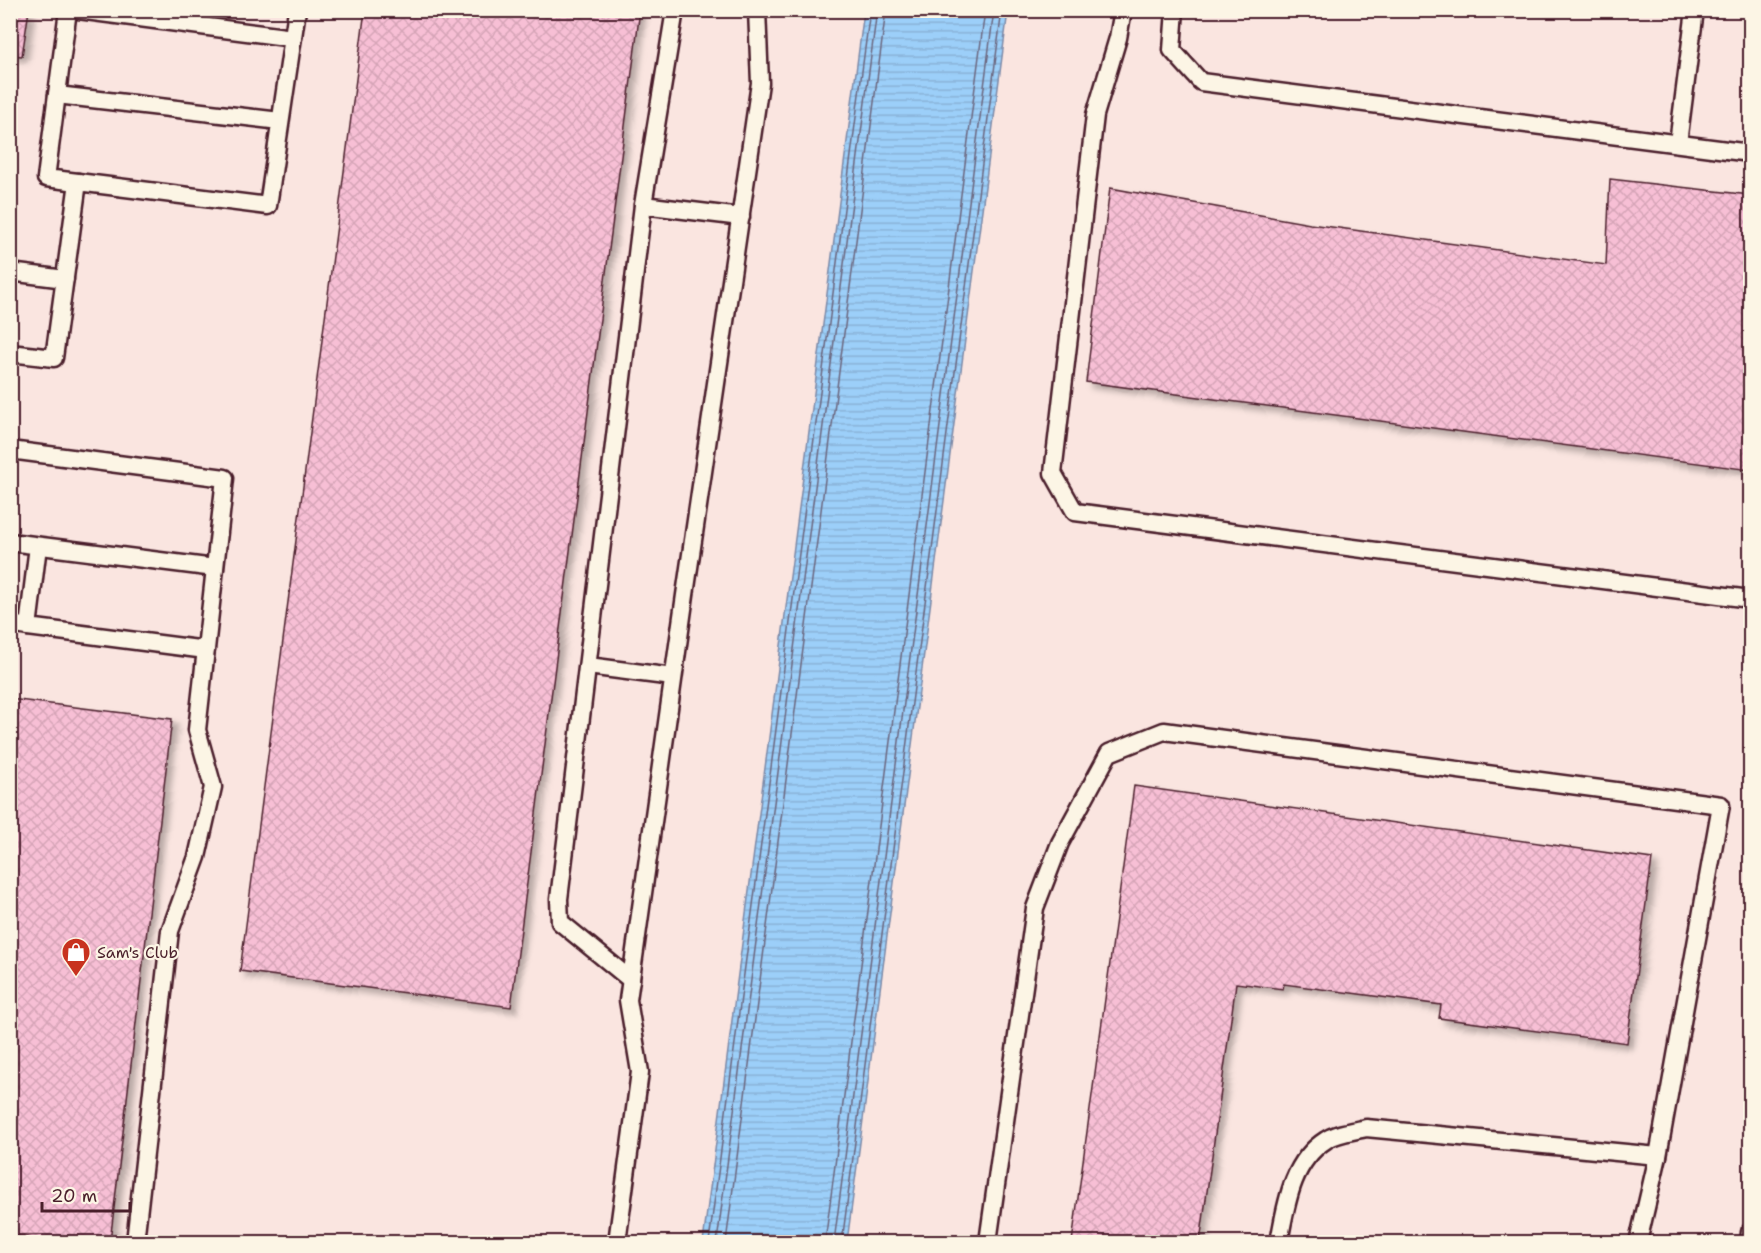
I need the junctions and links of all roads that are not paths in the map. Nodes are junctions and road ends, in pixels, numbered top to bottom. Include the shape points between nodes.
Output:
1 (68, 10) edge
2 (78, 10) edge
3 (297, 10) edge
4 (675, 10) edge
5 (757, 10) edge
6 (1123, 10) edge
7 (1175, 10) edge
8 (1695, 10) edge
9 (293, 38) junction
10 (57, 95) junction
11 (280, 121) junction
12 (1678, 143) junction
13 (1750, 153) edge
14 (78, 182) junction
15 (643, 205) junction
16 (741, 217) junction
17 (10, 272) edge
18 (65, 279) junction
19 (10, 352) edge
20 (10, 450) edge
21 (10, 542) edge
22 (39, 546) junction
23 (215, 568) junction
24 (1750, 599) edge
25 (10, 624) edge
26 (28, 627) junction
27 (206, 650) junction
28 (588, 666) junction
29 (674, 676) junction
30 (631, 980) junction
31 (1658, 1156) junction
32 (1750, 1232) edge
33 (135, 1242) edge
34 (617, 1242) edge
35 (988, 1242) edge
36 (1279, 1242) edge
37 (1638, 1242) edge
38 (1749, 1242) edge

1 - 10 lane
2 - 9 lane
3 - 9 lane
4 - 15 lane
5 - 16 lane via 760,83
6 - 24 lane via 1095,115 1053,473 1076,512
7 - 12 lane via 1172,50 1201,82
8 - 12 lane
9 - 11 lane
10 - 11 lane
10 - 14 lane via 46,178
11 - 14 lane via 268,206
12 - 13 lane
14 - 18 lane
15 - 16 lane
15 - 28 lane
16 - 29 lane
17 - 18 lane
18 - 19 lane via 54,358
20 - 23 lane via 225,478
21 - 22 lane
22 - 23 lane
22 - 26 lane
23 - 27 lane
25 - 26 lane
26 - 27 lane
27 - 33 lane via 197,730 213,788 197,858 170,931
28 - 29 lane
28 - 30 lane via 559,899 560,922
29 - 30 lane
30 - 34 lane via 628,1000 640,1072
31 - 35 lane via 1721,806 1164,731 1109,753 1060,843 1035,908
31 - 36 lane via 1366,1128 1326,1139 1303,1161 1288,1195
31 - 37 lane
32 - 38 lane

